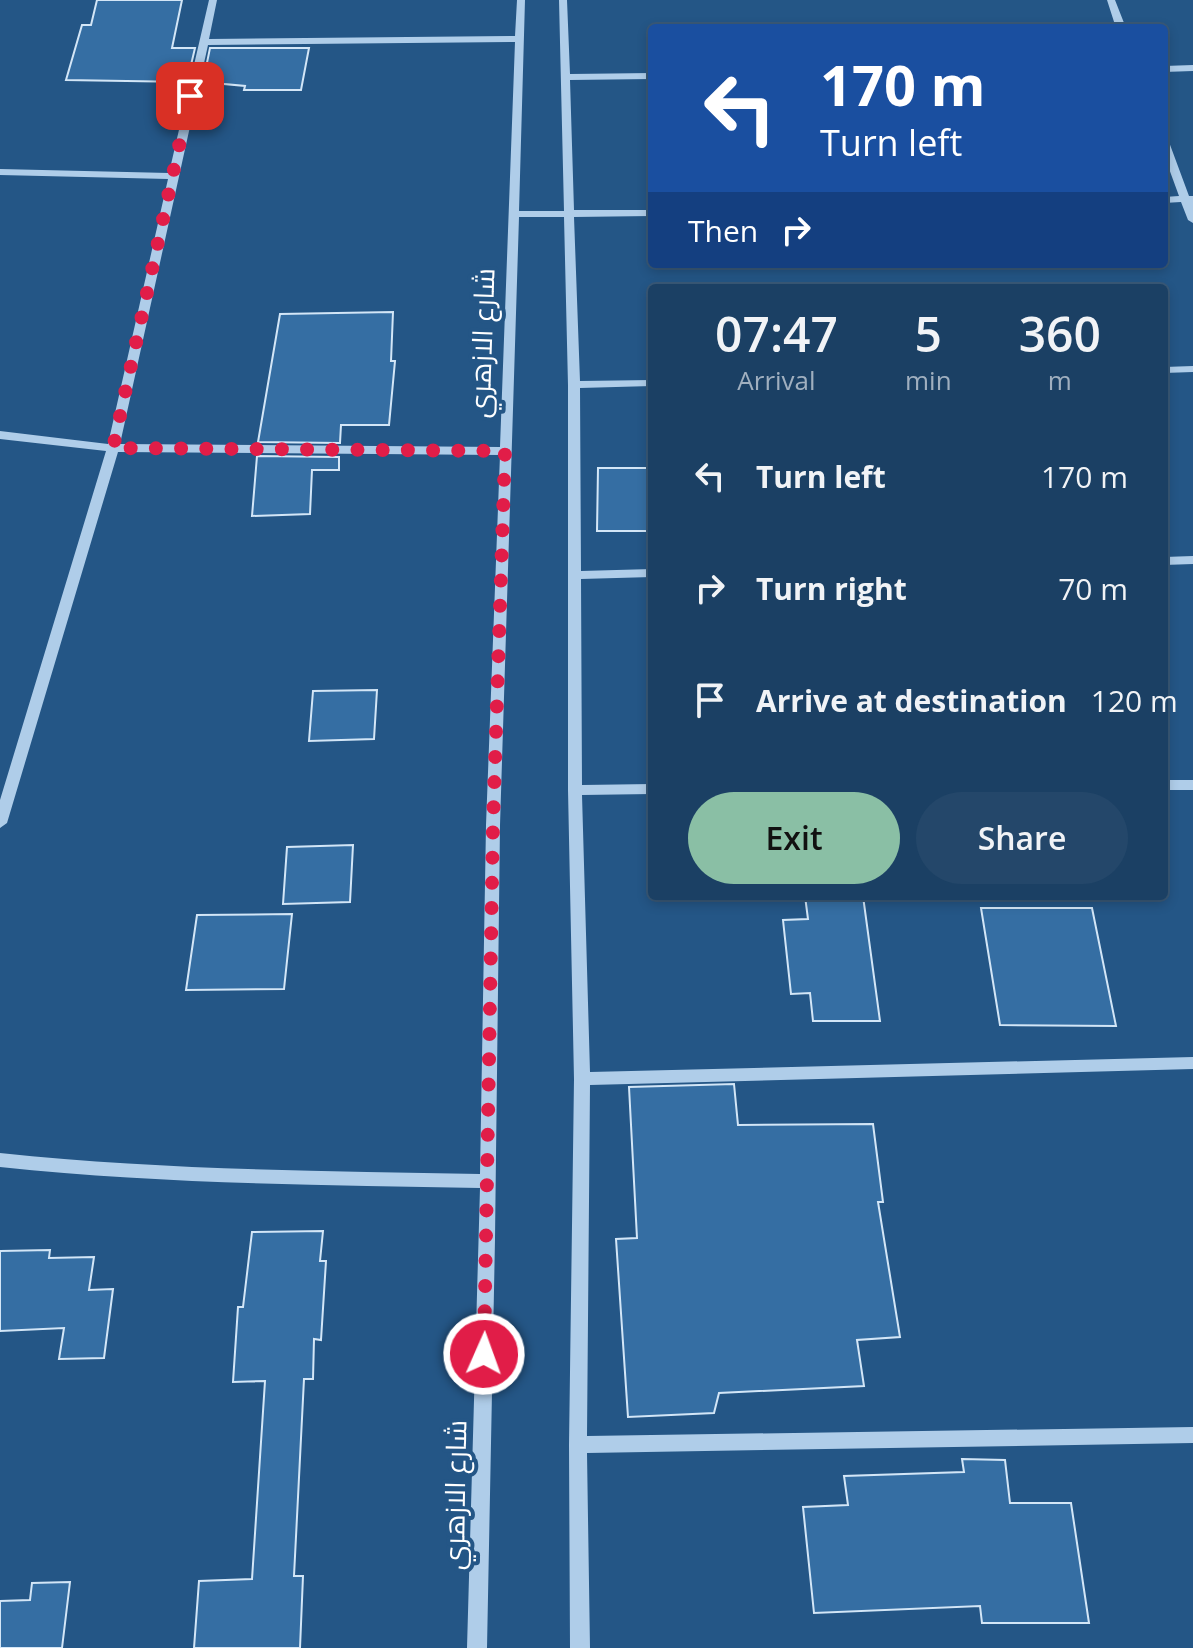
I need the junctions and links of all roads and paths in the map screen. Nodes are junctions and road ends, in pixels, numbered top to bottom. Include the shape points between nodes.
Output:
1 (213, 0) edge
2 (521, 0) edge
3 (563, 0) edge
4 (1111, 0) edge
5 (1120, 24) edge
6 (519, 39) junction
7 (202, 42) junction
8 (1193, 68) edge
9 (1168, 69) edge
10 (648, 76) edge
11 (567, 77) junction
12 (1168, 151) edge
13 (0, 172) edge
14 (172, 176) junction
15 (1189, 199) edge
16 (1168, 200) edge
17 (648, 213) edge
18 (512, 214) junction
19 (570, 215) junction
20 (1193, 220) edge
21 (1193, 369) edge
22 (1168, 370) edge
23 (648, 383) edge
24 (574, 385) junction
25 (0, 435) edge
26 (113, 448) junction
27 (505, 451) junction
28 (1193, 560) edge
29 (1168, 561) edge
30 (648, 573) edge
31 (574, 575) junction
32 (1168, 785) edge
33 (1193, 785) edge
34 (648, 789) edge
35 (575, 790) junction
36 (0, 823) edge
37 (1193, 1063) edge
38 (582, 1079) junction
39 (0, 1160) edge
40 (487, 1181) junction
41 (1193, 1435) edge
42 (578, 1445) junction
43 (477, 1648) edge
44 (580, 1648) edge

1 - 7 street
2 - 6 street, شارع الازهري
3 - 11 street
4 - 5 street
6 - 7 street
6 - 18 street, شارع الازهري
7 - 14 street
8 - 9 street
10 - 11 street
11 - 19 street
12 - 15 street
13 - 14 street
14 - 26 street
15 - 16 street
15 - 20 street
17 - 19 street
18 - 19 street
18 - 27 street, شارع الازهري
19 - 24 street
21 - 22 street
23 - 24 street
24 - 31 street
25 - 26 street
26 - 27 street
26 - 36 street
27 - 40 street, شارع الازهري
28 - 29 street
30 - 31 street
31 - 35 street
32 - 33 street
34 - 35 street
35 - 38 street
37 - 38 street
38 - 42 street
39 - 40 street via 248,1177
40 - 43 street, شارع الازهري
41 - 42 street
42 - 44 street

